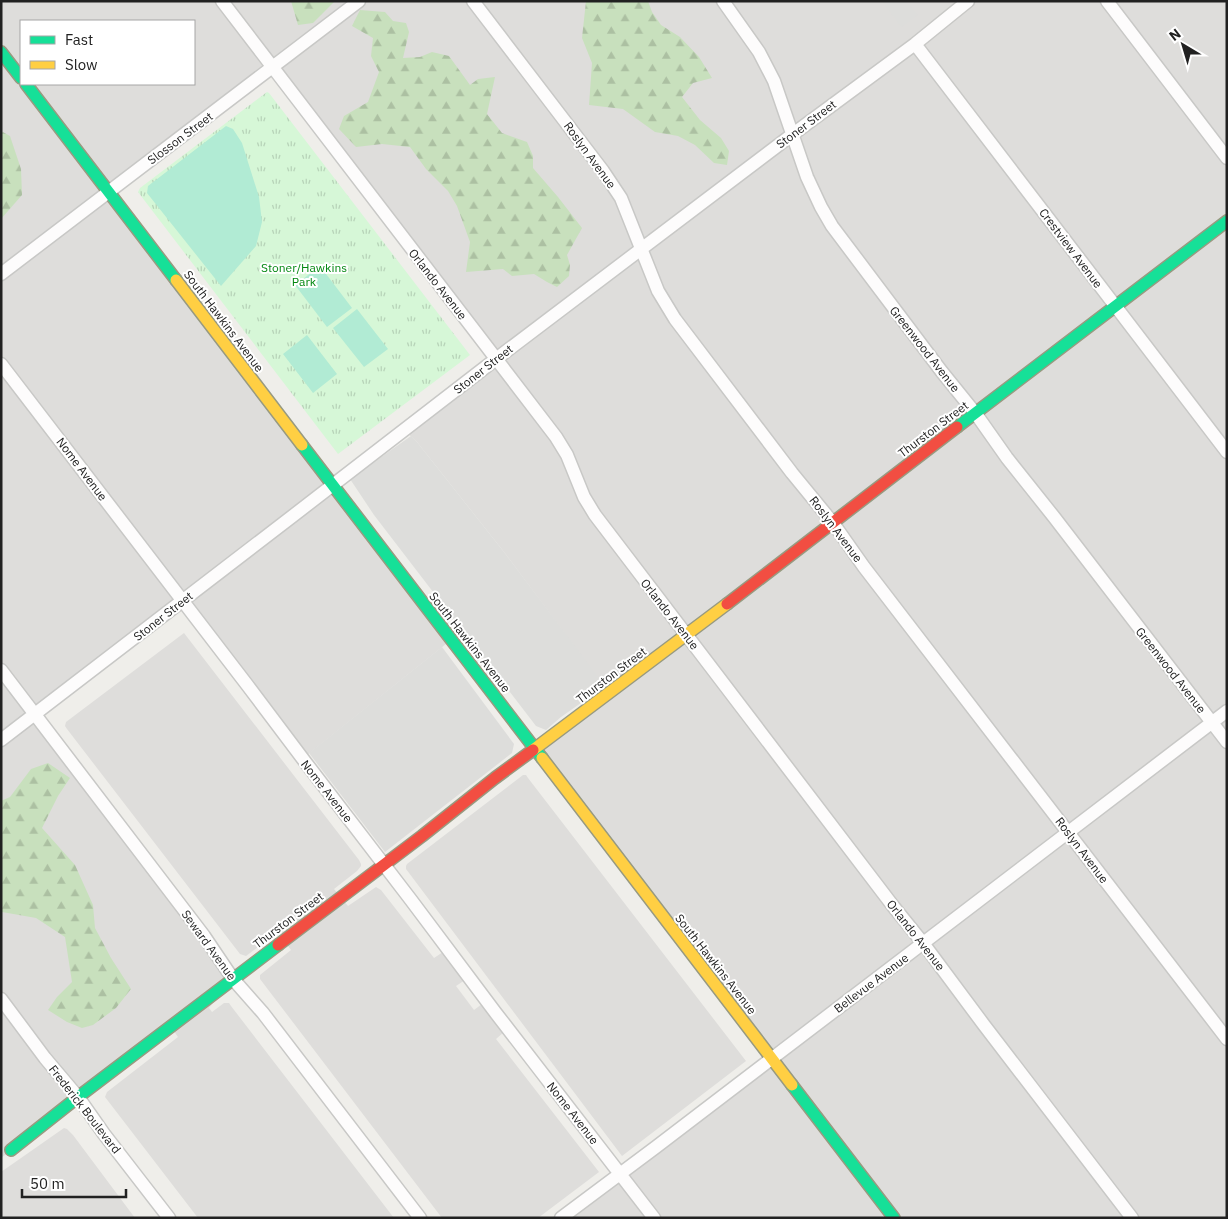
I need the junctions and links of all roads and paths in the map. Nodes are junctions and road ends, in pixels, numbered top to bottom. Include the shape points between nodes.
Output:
1 (222, 1) edge
2 (359, 1) edge
3 (473, 1) edge
4 (723, 1) edge
5 (968, 1) edge
6 (1107, 1) edge
7 (914, 44) junction
8 (1, 52) edge
9 (272, 68) junction
10 (20, 77) edge
11 (27, 85) edge
12 (793, 134) junction
13 (1227, 158) edge
14 (109, 193) junction
15 (1227, 221) edge
16 (642, 249) junction
17 (1, 274) edge
18 (1116, 307) junction
19 (496, 359) junction
20 (1, 364) edge
21 (976, 414) junction
22 (1227, 452) edge
23 (333, 485) junction
24 (832, 523) junction
25 (183, 601) junction
26 (686, 634) junction
27 (1, 670) edge
28 (1227, 711) edge
29 (35, 715) junction
30 (1212, 723) junction
31 (1, 740) edge
32 (1227, 742) edge
33 (534, 749) junction
34 (1069, 832) junction
35 (384, 864) junction
36 (923, 943) junction
37 (233, 978) junction
38 (1, 999) edge
39 (1227, 1039) edge
40 (772, 1058) junction
41 (78, 1097) junction
42 (11, 1150) dead end
43 (620, 1174) junction
44 (169, 1218) edge
45 (420, 1218) edge
46 (562, 1218) edge
47 (654, 1218) edge
48 (894, 1218) edge
49 (1132, 1218) edge

1 - 9 street, Orlando Avenue
2 - 9 street, Slosson Street
3 - 16 street, Roslyn Avenue via 603,171 621,198
4 - 12 street, Greenwood Avenue via 759,52 774,81
5 - 7 street, Stoner Street
6 - 13 street
7 - 12 street, Stoner Street
7 - 18 street, Crestview Avenue
8 - 10 street
9 - 14 street, Slosson Street
9 - 19 street, Orlando Avenue
11 - 14 street, South Hawkins Avenue
12 - 16 street, Stoner Street
12 - 21 street, Greenwood Avenue via 807,177 832,226
14 - 17 street, Slosson Street
14 - 23 street, South Hawkins Avenue
15 - 18 street, Thurston Street
16 - 19 street, Stoner Street
16 - 24 street, Roslyn Avenue via 658,291 675,319
18 - 21 street, Thurston Street
18 - 22 street, Crestview Avenue
19 - 23 street, Stoner Street
19 - 26 street, Orlando Avenue via 560,443 595,516
20 - 25 street, Nome Avenue
21 - 24 street, Thurston Street
21 - 30 street, Greenwood Avenue
23 - 25 street, Stoner Street
23 - 33 street, South Hawkins Avenue
24 - 26 street, Thurston Street
24 - 34 street, Roslyn Avenue
25 - 29 street, Stoner Street
25 - 35 street, Nome Avenue
26 - 33 street, Thurston Street
26 - 36 street, Orlando Avenue
27 - 29 street, Seward Avenue
28 - 30 street, Bellevue Avenue
29 - 31 street, Stoner Street
29 - 37 street, Seward Avenue
30 - 32 street, Greenwood Avenue
30 - 34 street, Bellevue Avenue
33 - 35 street, Thurston Street
33 - 40 street, South Hawkins Avenue
34 - 36 street, Bellevue Avenue
34 - 39 street, Roslyn Avenue
35 - 37 street, Thurston Street
35 - 43 street, Nome Avenue
36 - 40 street, Bellevue Avenue
36 - 49 street, Orlando Avenue
37 - 41 street, Thurston Street
37 - 45 street, Seward Avenue
38 - 41 street, Frederick Boulevard
40 - 43 street, Bellevue Avenue
40 - 48 street, South Hawkins Avenue
41 - 42 street, Thurston Street
41 - 44 street, Frederick Boulevard
43 - 46 street, Bellevue Avenue
43 - 47 street, Nome Avenue

